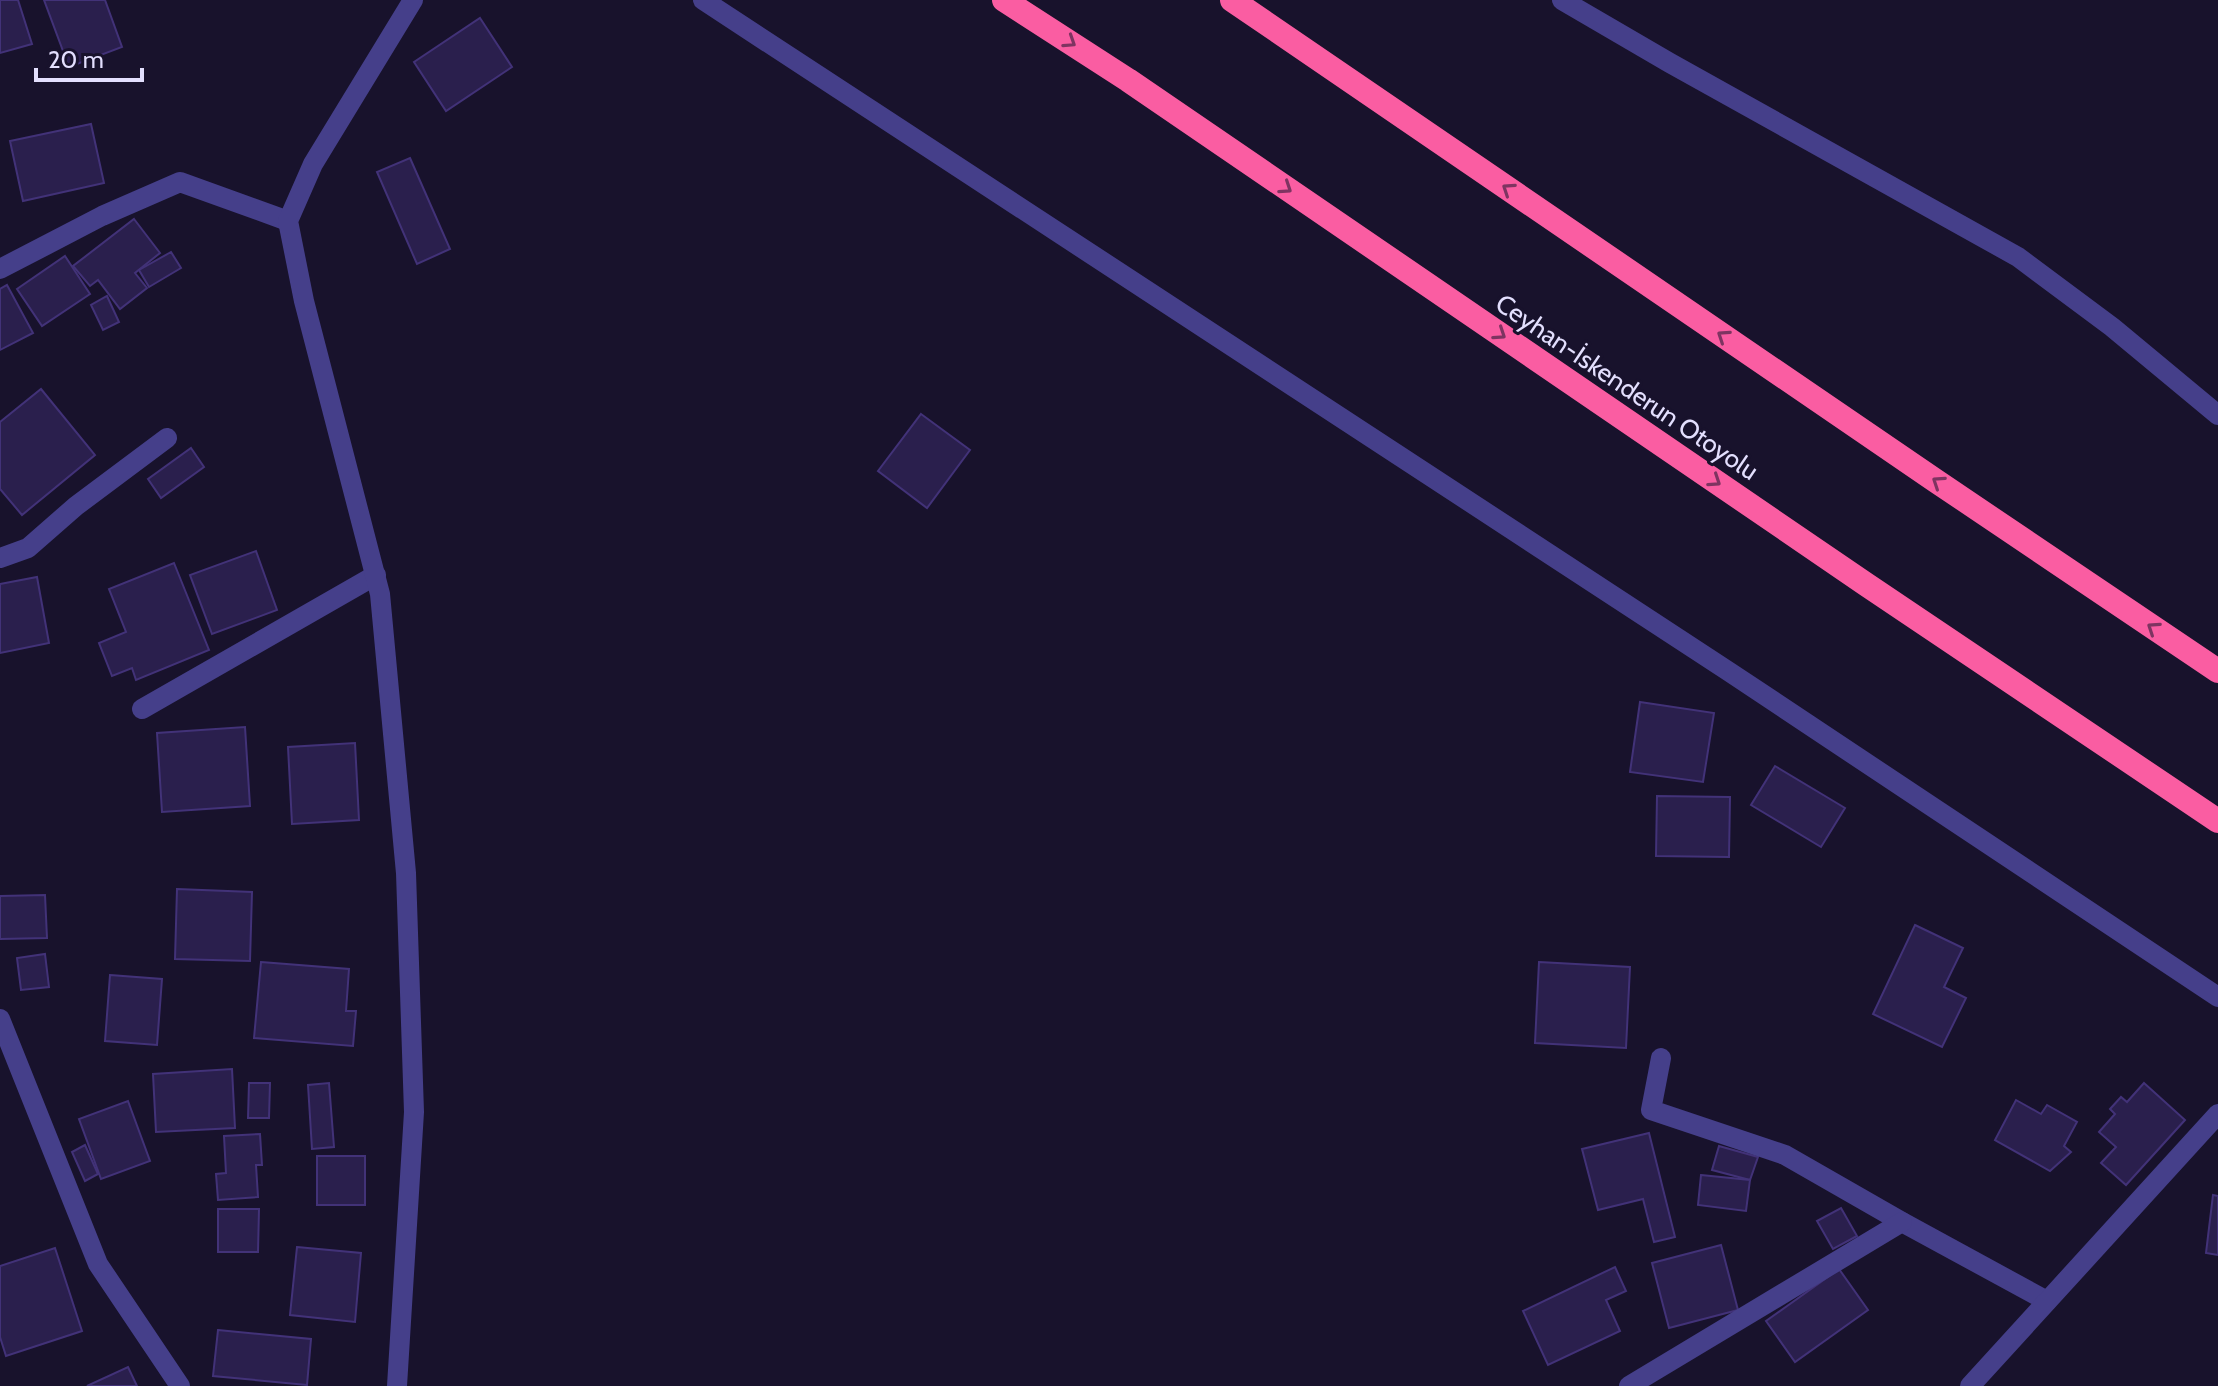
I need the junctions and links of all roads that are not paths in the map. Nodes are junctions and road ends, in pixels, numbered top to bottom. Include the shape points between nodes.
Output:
1 (413, 0) edge
2 (703, 0) edge
3 (1004, 0) edge
4 (1232, 0) edge
5 (1562, 0) edge
6 (288, 221) junction
7 (0, 269) edge
8 (2218, 415) edge
9 (167, 438) dead end
10 (0, 558) edge
11 (376, 575) junction
12 (2218, 671) edge
13 (142, 709) dead end
14 (2218, 821) edge
15 (2218, 997) edge
16 (0, 1019) edge
17 (1661, 1058) dead end
18 (2218, 1114) edge
19 (1902, 1222) junction
20 (2047, 1301) junction
21 (180, 1386) edge
22 (397, 1386) edge
23 (1629, 1386) edge
24 (1970, 1386) edge

1 - 6 street via 313,164
2 - 15 street
3 -> 14 highway, Ceyhan-İskenderun Otoyolu
12 -> 4 highway
5 - 8 street via 2018,257
6 - 7 street via 180,182
6 - 11 street
9 - 10 street via 28,548
11 - 13 street
11 - 22 street via 406,873 414,1112
16 - 21 street via 98,1264
17 - 19 street via 1651,1110 1785,1155
18 - 20 street
19 - 20 street
19 - 23 street
20 - 24 street

